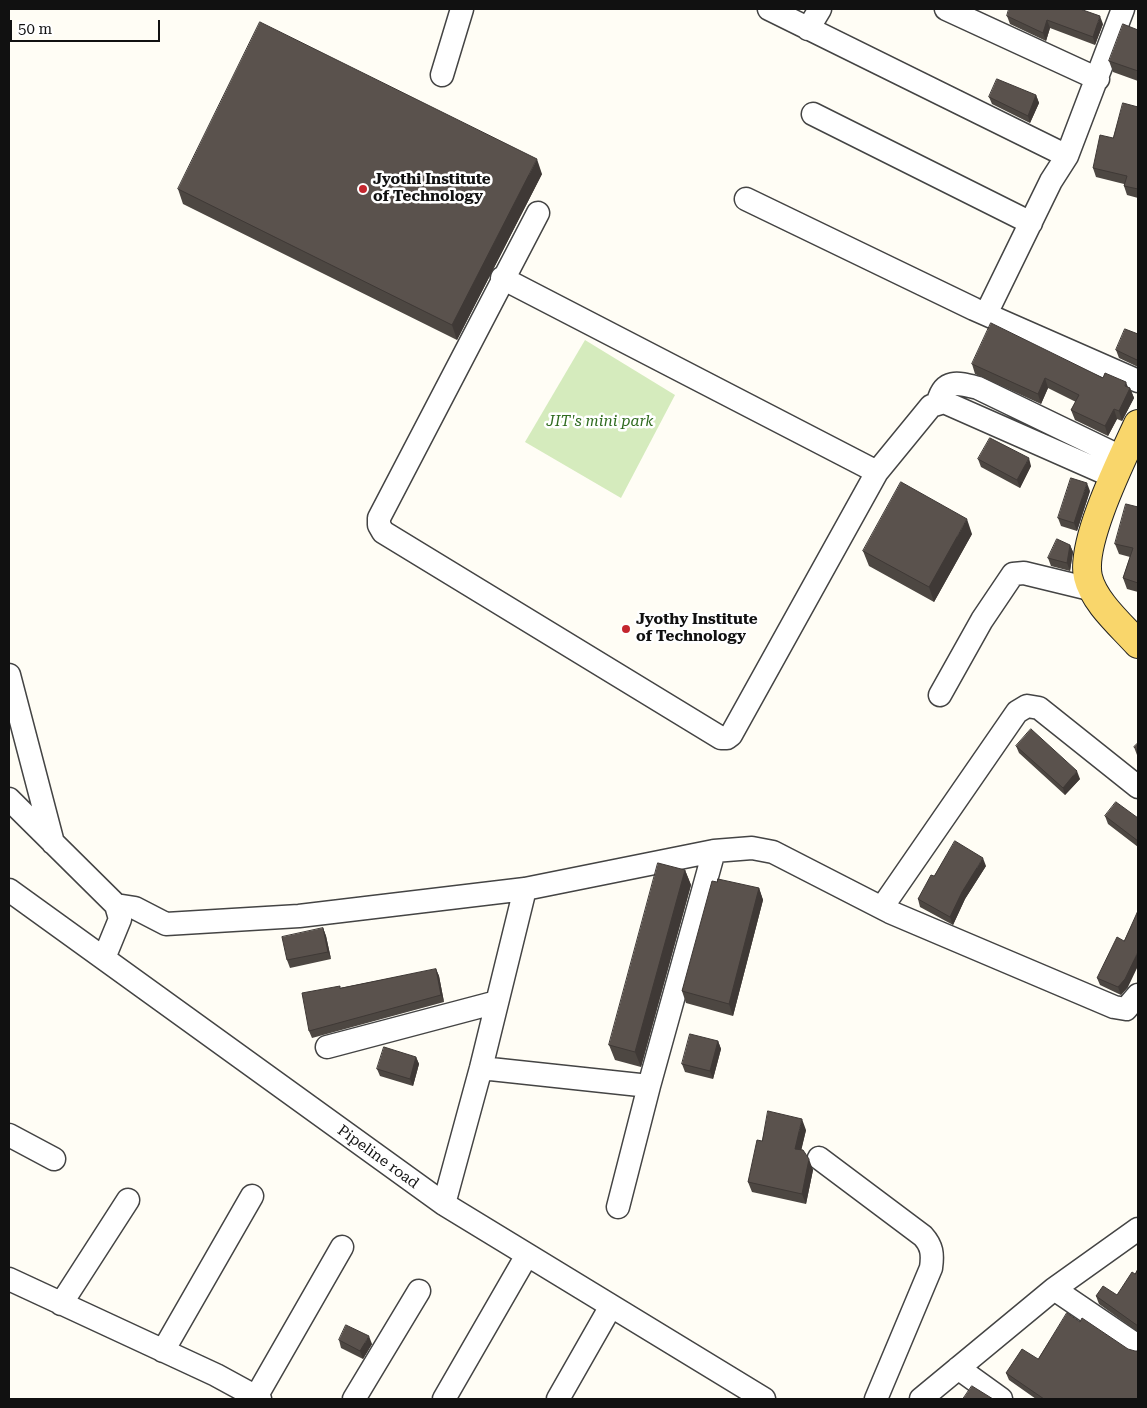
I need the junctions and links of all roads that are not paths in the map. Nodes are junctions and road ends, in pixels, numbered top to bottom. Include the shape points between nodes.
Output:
1 (462, 9) edge
2 (769, 9) edge
3 (820, 9) edge
4 (946, 9) edge
5 (1123, 9) edge
6 (808, 29) junction
7 (442, 75) dead end
8 (1098, 79) junction
9 (813, 114) dead end
10 (1066, 156) junction
11 (746, 199) dead end
12 (538, 213) dead end
13 (1031, 223) junction
14 (502, 278) junction
15 (986, 314) junction
16 (1138, 380) edge
17 (1138, 424) edge
18 (1118, 467) junction
19 (877, 472) junction
20 (1094, 590) junction
21 (1138, 644) edge
22 (9, 675) edge
23 (940, 695) dead end
24 (1138, 787) edge
25 (9, 799) edge
26 (54, 846) junction
27 (714, 851) junction
28 (525, 889) junction
29 (9, 890) edge
30 (116, 905) junction
31 (883, 906) junction
32 (104, 958) junction
33 (1138, 995) edge
34 (498, 1002) junction
35 (327, 1047) dead end
36 (480, 1068) junction
37 (648, 1086) junction
38 (9, 1135) edge
39 (819, 1158) dead end
40 (54, 1159) dead end
41 (252, 1196) dead end
42 (128, 1200) dead end
43 (444, 1204) junction
44 (618, 1207) dead end
45 (1138, 1229) edge
46 (342, 1247) dead end
47 (527, 1255) junction
48 (9, 1279) edge
49 (1054, 1289) junction
50 (420, 1291) dead end
51 (61, 1304) junction
52 (611, 1306) junction
53 (1138, 1346) edge
54 (163, 1351) junction
55 (958, 1368) junction
56 (258, 1398) edge
57 (354, 1399) edge
58 (444, 1399) edge
59 (558, 1399) edge
60 (764, 1399) edge
61 (876, 1399) edge
62 (921, 1399) edge
63 (1001, 1399) edge

1 - 7 street
2 - 6 street
3 - 6 street
4 - 8 street
5 - 8 street
6 - 10 street
8 - 10 street
9 - 13 street
10 - 13 street
11 - 15 street
12 - 14 street
13 - 15 street
14 - 19 street
14 - 19 street via 379,518 379,525 383,532 721,738 731,734
15 - 16 street
17 - 18 main road
18 - 19 street via 938,402 931,406
18 - 20 main road via 1098,515 1088,555 1088,576
20 - 21 main road
20 - 23 street via 1013,574 982,620
22 - 26 street
24 - 31 street via 1038,708 1027,706 1017,712
25 - 26 street
26 - 30 street
27 - 28 street
27 - 31 street via 752,848 773,852
27 - 37 street
28 - 30 street via 299,916 166,924 134,908
28 - 34 street
29 - 32 street, Pipeline road
30 - 32 street via 120,920
31 - 33 street via 890,912 1114,1007 1126,1009
32 - 43 street, Pipeline road
34 - 35 street
34 - 36 street
36 - 37 street
36 - 43 street
37 - 44 street
38 - 40 street
39 - 61 street via 923,1236 933,1254 931,1268
41 - 54 street
42 - 51 street
43 - 47 street, Pipeline road
45 - 49 street
46 - 56 street
47 - 52 street, Pipeline road
47 - 58 street
48 - 51 street
49 - 53 street
49 - 55 street
50 - 57 street
51 - 54 street
52 - 59 street
52 - 60 street, Pipeline road
54 - 56 street
55 - 62 street
55 - 63 street

